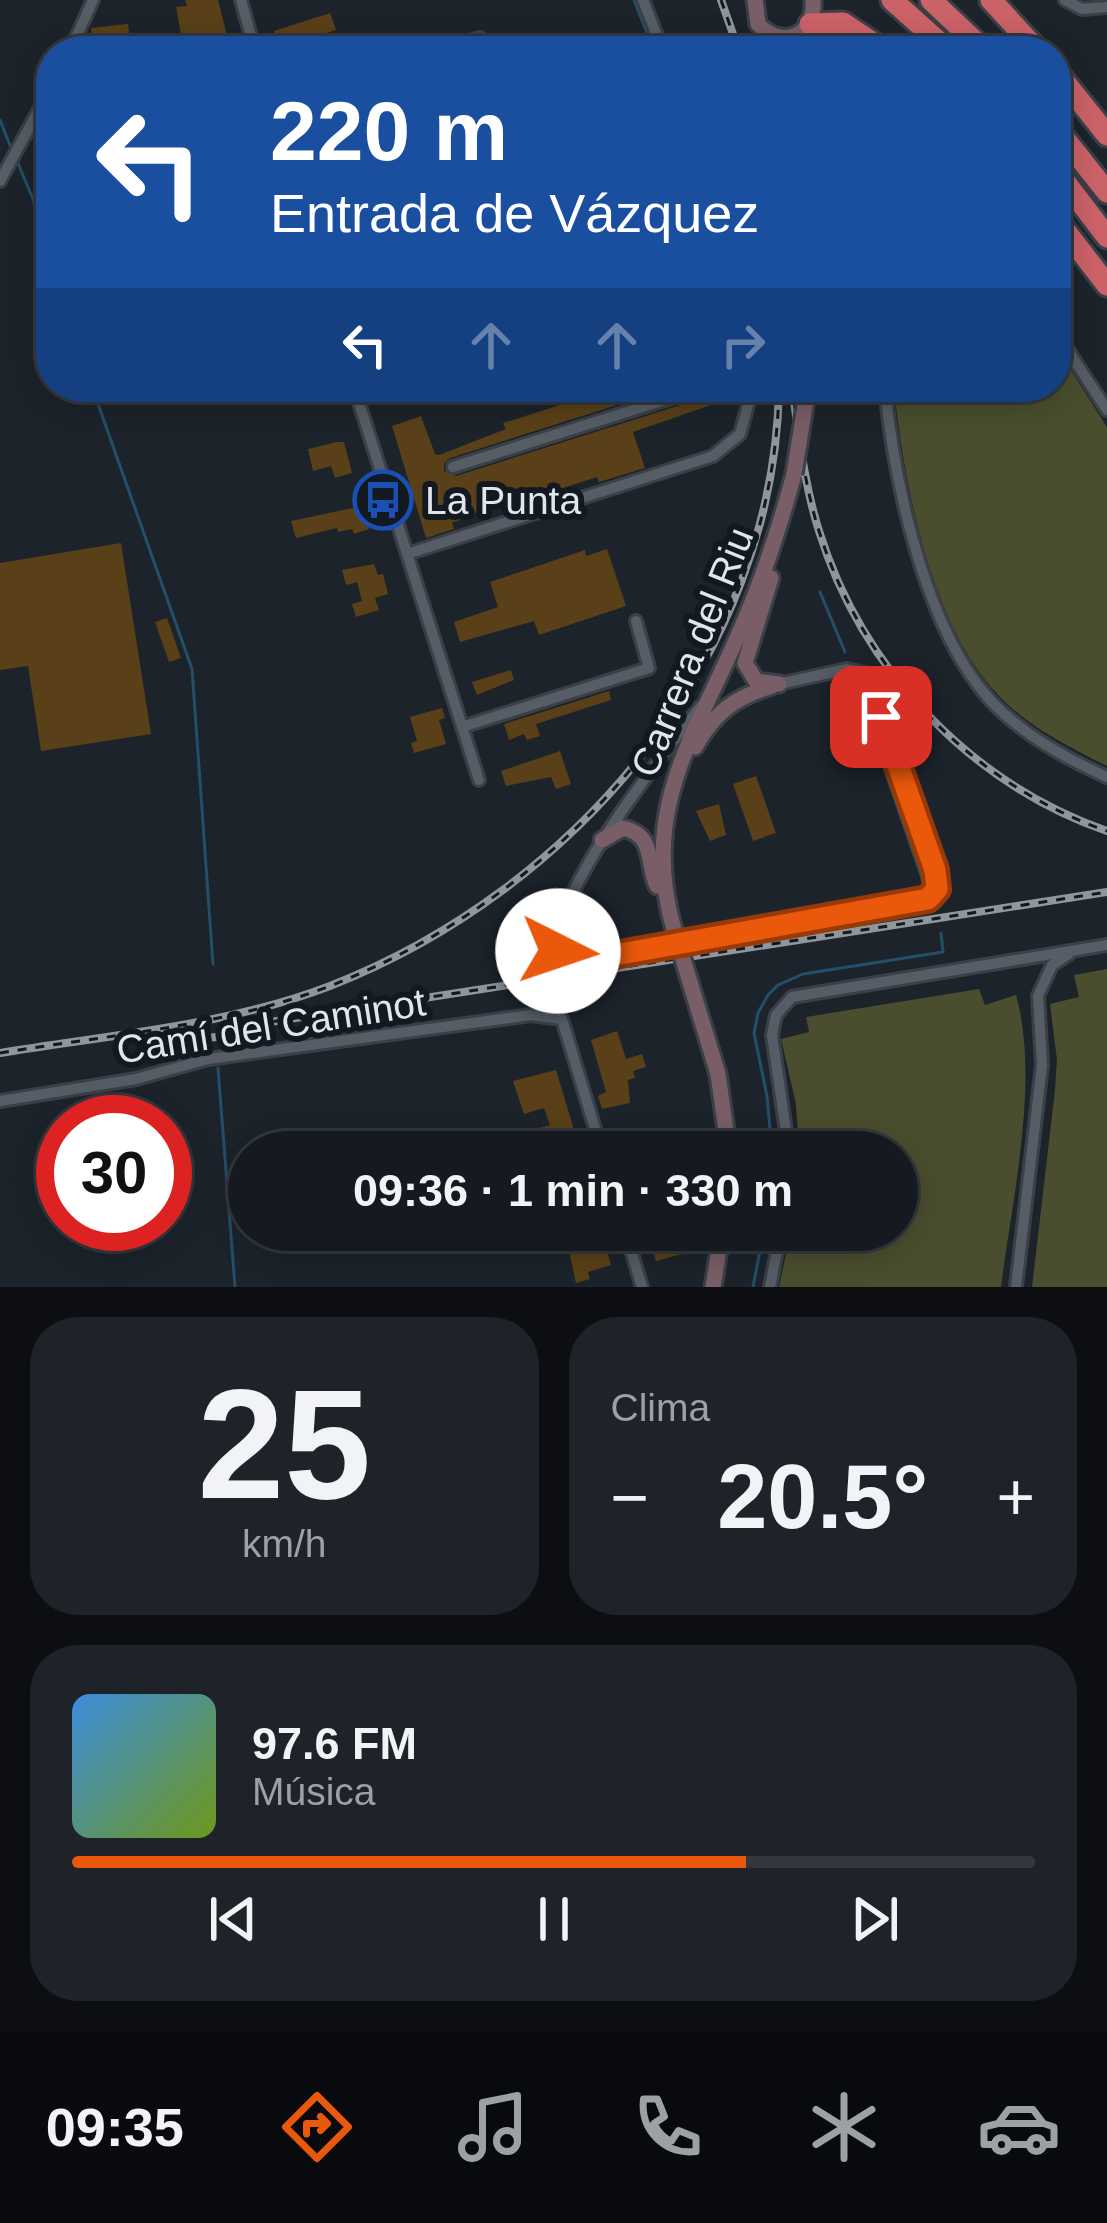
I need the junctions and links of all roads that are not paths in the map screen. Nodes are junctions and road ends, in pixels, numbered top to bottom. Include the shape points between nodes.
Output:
1 (93, 0) edge
2 (241, 0) edge
3 (643, 0) edge
4 (755, 0) edge
5 (813, 0) edge
6 (892, 0) edge
7 (931, 0) edge
8 (991, 0) edge
9 (1066, 0) edge
10 (1107, 7) edge
11 (763, 30) junction
12 (77, 36) edge
13 (251, 36) edge
14 (657, 36) edge
15 (764, 36) edge
16 (774, 36) edge
17 (798, 36) edge
18 (801, 36) edge
19 (868, 36) edge
20 (932, 36) edge
21 (969, 36) edge
22 (1024, 36) edge
23 (1071, 90) edge
24 (36, 116) edge
25 (1107, 135) edge
26 (1071, 147) edge
27 (0, 181) edge
28 (1071, 190) edge
29 (1107, 191) edge
30 (1107, 237) edge
31 (1071, 238) edge
32 (1107, 285) edge
33 (1071, 355) edge
34 (359, 402) edge
35 (659, 402) edge
36 (749, 402) edge
37 (805, 402) edge
38 (888, 402) edge
39 (1107, 410) edge
40 (453, 467) dead end
41 (776, 539) junction
42 (407, 554) junction
43 (636, 621) dead end
44 (779, 684) junction
45 (713, 690) junction
46 (462, 727) junction
47 (1107, 777) edge
48 (479, 780) dead end
49 (666, 802) junction
50 (602, 840) junction
51 (667, 906) junction
52 (1107, 945) edge
53 (1078, 950) junction
54 (0, 1101) edge
55 (596, 1131) edge
56 (726, 1131) edge
57 (788, 1131) edge
58 (632, 1251) edge
59 (719, 1251) edge
60 (777, 1251) edge
61 (643, 1287) edge
62 (713, 1287) edge
63 (770, 1287) edge
64 (1016, 1287) edge

1 - 12 street
2 - 13 street
3 - 14 street
4 - 11 street
5 - 17 street
6 - 20 highway
7 - 21 highway
8 - 22 highway
9 - 10 street via 1082,9
11 - 15 street
11 - 16 street
18 - 19 highway via 843,22
23 - 25 highway
24 - 27 street
26 - 29 highway
28 - 30 highway
31 - 32 highway
33 - 39 street
34 - 42 street
35 - 40 street
36 - 42 street via 740,434 713,456
37 - 41 street, Carrera del Riu, bridge
38 - 47 street via 906,512 967,671 1013,721
41 - 44 street via 745,663 756,681
41 - 45 street, Carrera del Riu
42 - 46 street
43 - 46 street via 649,668
44 - 49 street via 714,717
44 - 50 street via 847,669 868,678 935,870 937,889 928,899 573,961 558,951 558,937
45 - 49 street, Carrera del Riu
45 - 50 street
46 - 48 street
49 - 51 street, Carrera del Riu
50 - 51 street via 623,828 641,835
51 - 56 street, Carrera del Riu, bridge via 718,1074
52 - 53 street
53 - 57 street via 792,997 772,1035
53 - 64 street via 1052,965 1037,995 1042,1065
54 - 55 street, Camí del Caminot via 208,1059 553,1016 562,1019
58 - 61 street
59 - 62 street
60 - 63 street

